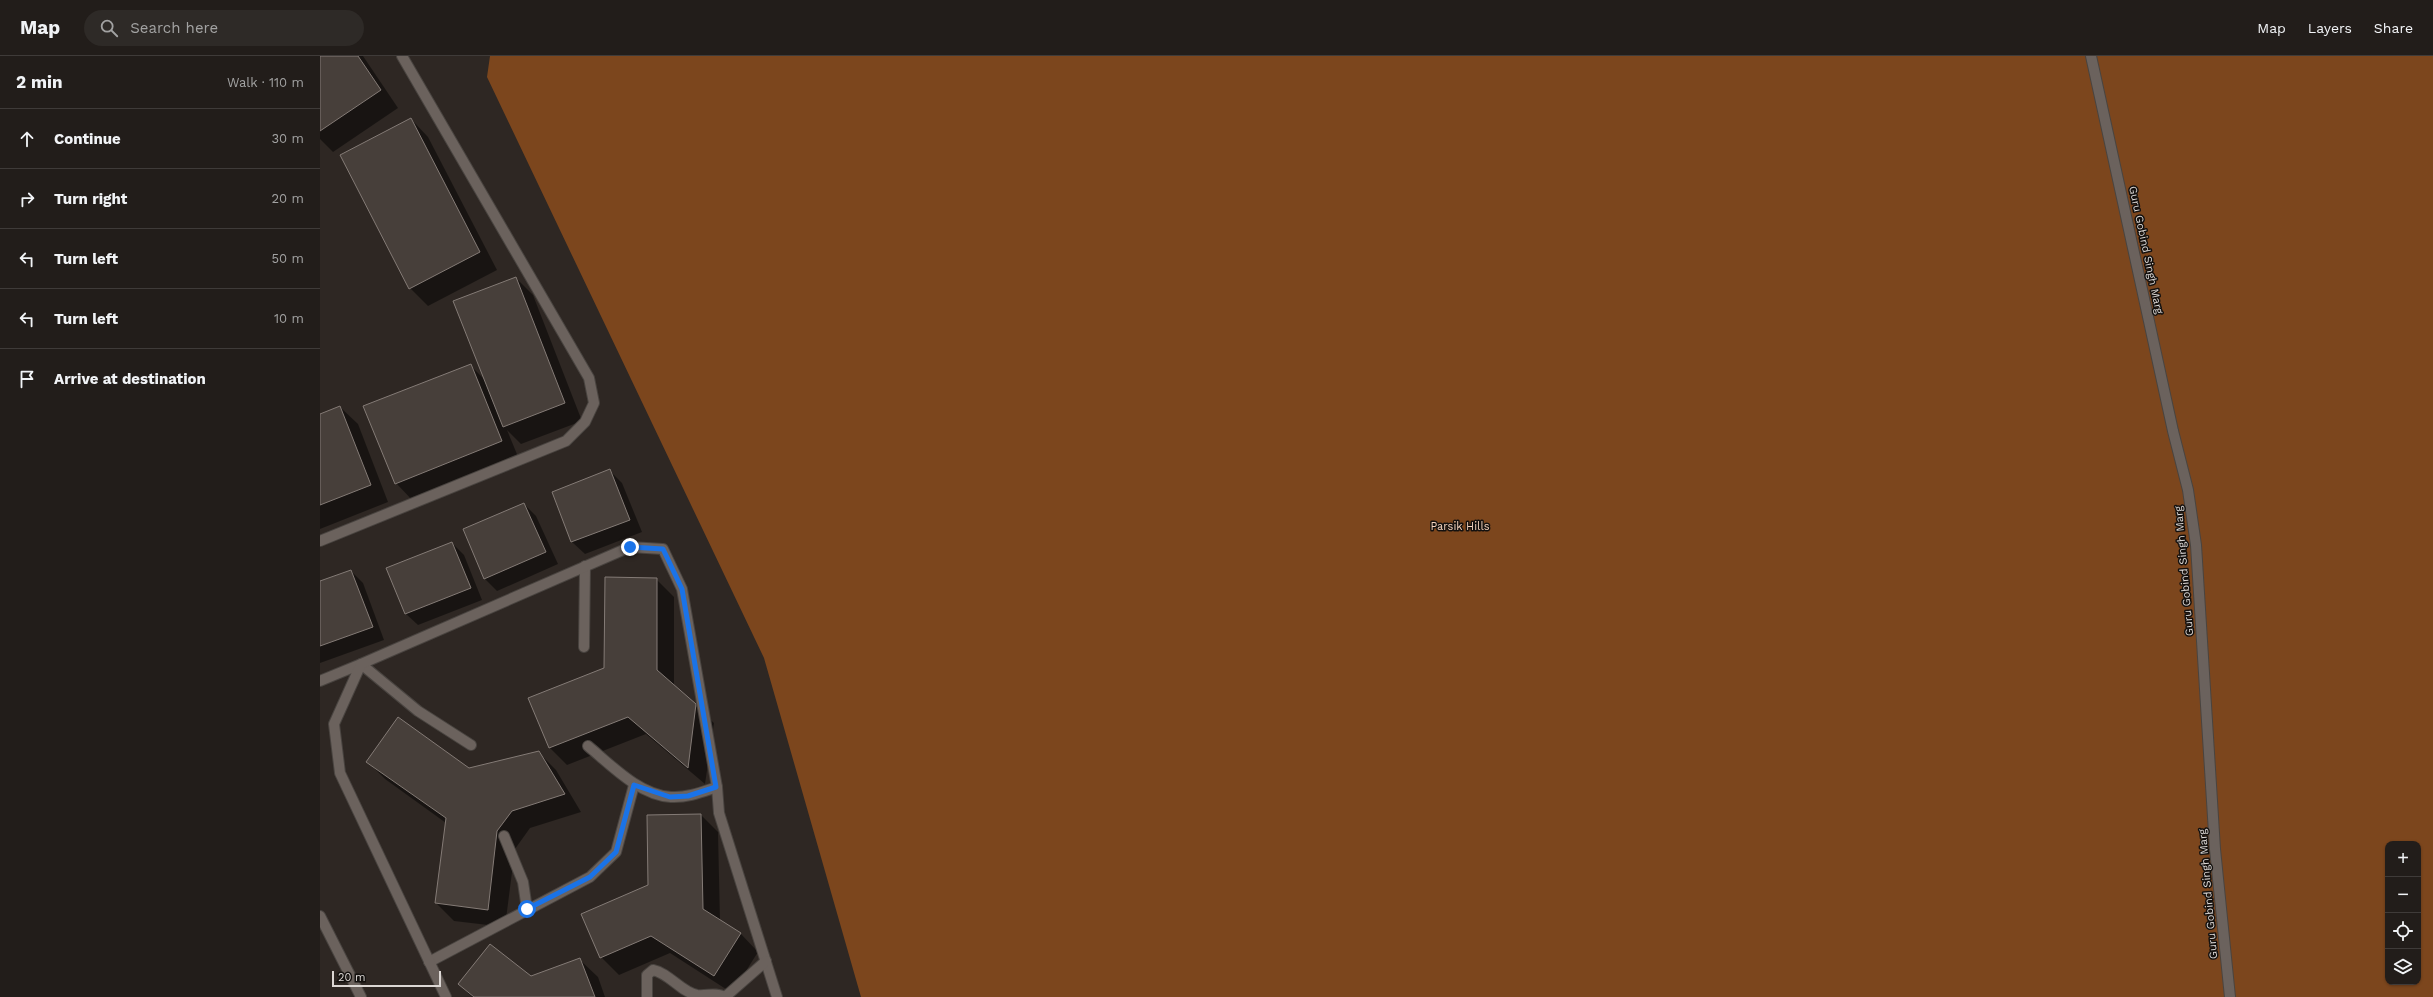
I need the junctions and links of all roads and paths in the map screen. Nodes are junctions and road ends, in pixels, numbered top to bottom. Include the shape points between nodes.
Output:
1 (402, 56) edge
2 (2091, 56) edge
3 (320, 541) edge
4 (585, 566) junction
5 (584, 647) dead end
6 (361, 664) junction
7 (320, 681) edge
8 (471, 745) dead end
9 (588, 746) dead end
10 (634, 785) junction
11 (716, 787) junction
12 (504, 836) dead end
13 (527, 909) junction
14 (320, 916) edge
15 (766, 961) junction
16 (429, 962) junction
17 (361, 997) edge
18 (446, 997) edge
19 (647, 997) edge
20 (725, 997) edge
21 (778, 997) edge
22 (2230, 997) edge

1 - 3 street via 589,378 594,403 585,422 566,441
2 - 22 street, Guru Gobind Singh Marg via 2190,498 2196,545 2215,849
4 - 5 street
4 - 6 street
4 - 11 street via 630,547 663,549 682,589
6 - 7 street
6 - 8 street via 418,711
6 - 16 street via 334,724 340,773
9 - 10 street
10 - 11 street via 670,797 688,796
10 - 13 street via 616,852 590,877
11 - 15 street via 719,813
12 - 13 street via 523,882
13 - 16 street
14 - 17 street
15 - 20 street
15 - 21 street
16 - 18 street
19 - 20 street via 647,975 653,970 662,972 697,994 717,993

